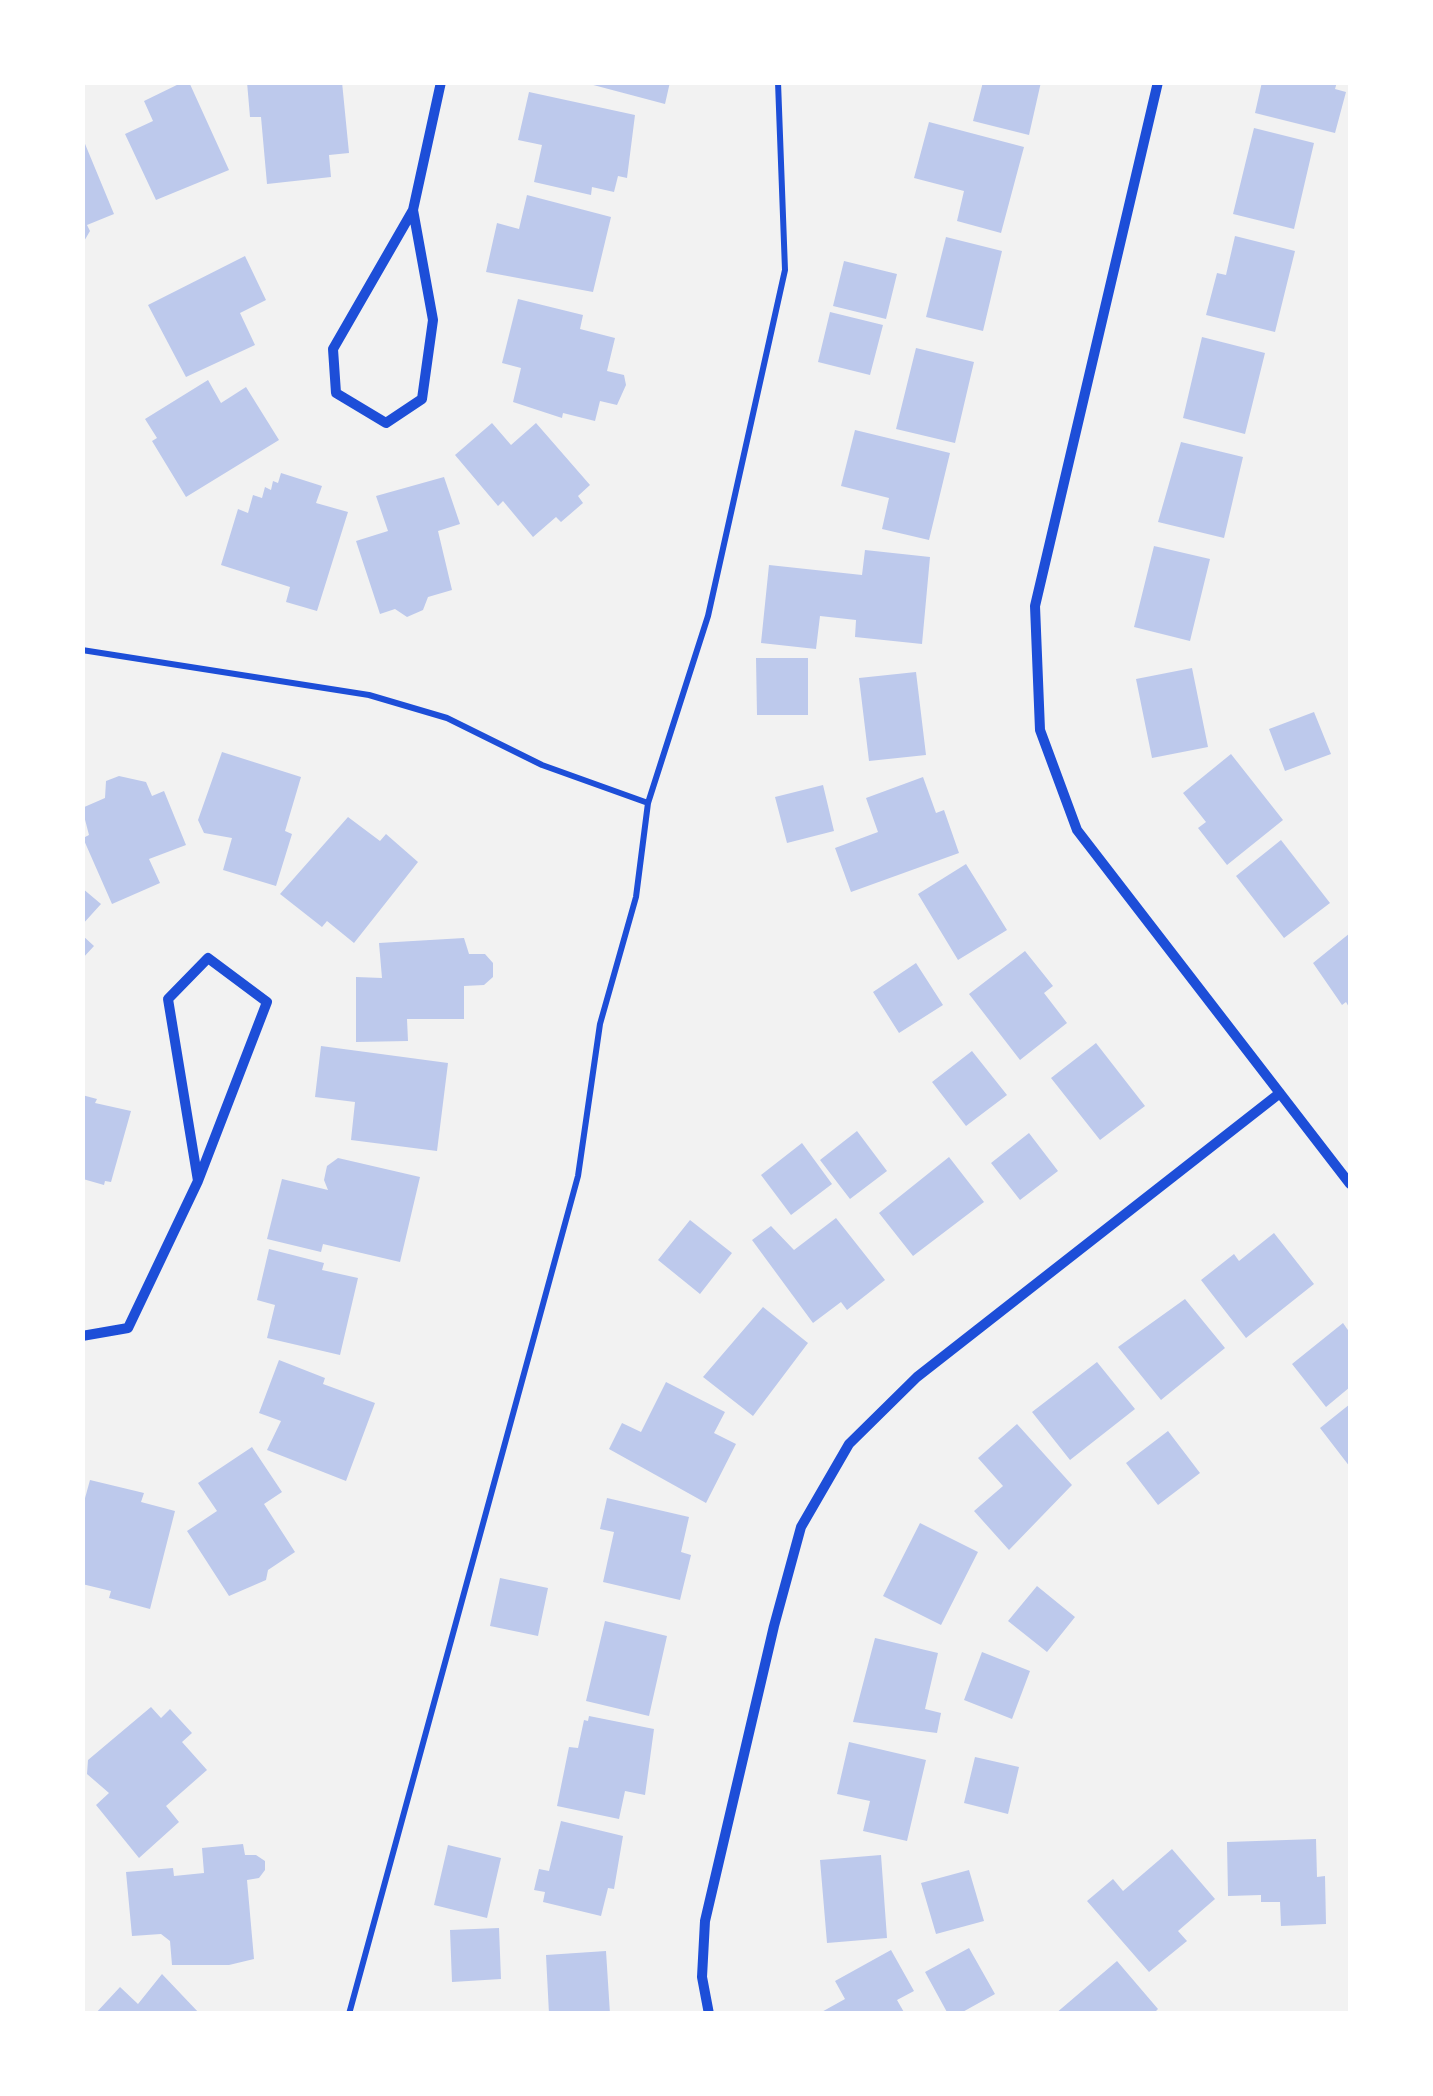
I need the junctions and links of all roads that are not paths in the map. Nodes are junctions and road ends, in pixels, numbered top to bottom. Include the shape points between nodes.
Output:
1 (440, 82) edge
2 (1158, 82) edge
3 (413, 210) junction
4 (1280, 1093) junction
5 (198, 1180) junction
6 (1350, 1184) edge
7 (82, 1336) edge
8 (709, 2014) edge

1 - 3 street
2 - 4 street via 1035,606 1040,730 1078,830
3 - 3 street via 333,349 336,393 386,423 422,400 433,320
4 - 6 street
4 - 8 street via 917,1377 849,1444 801,1527 774,1626 705,1920 702,1977
5 - 5 street via 267,1002 208,958 168,999
5 - 7 street via 128,1328

